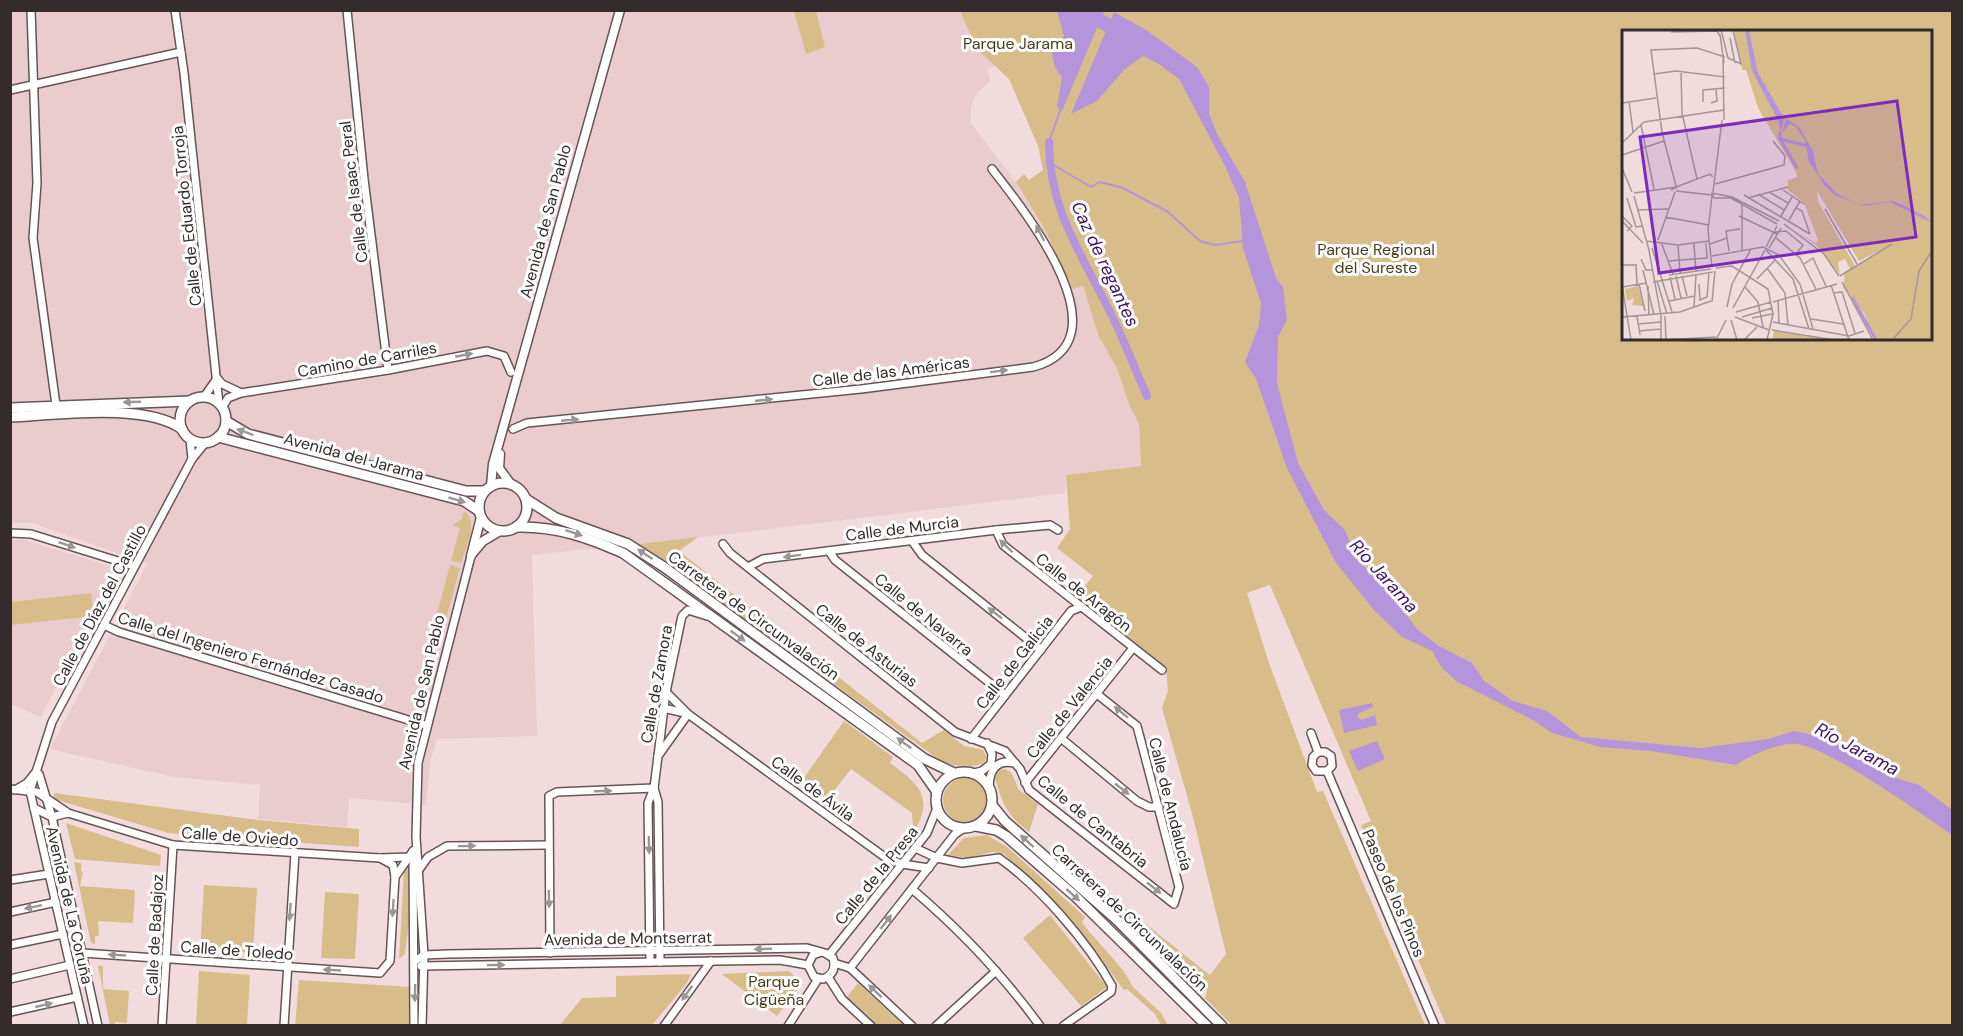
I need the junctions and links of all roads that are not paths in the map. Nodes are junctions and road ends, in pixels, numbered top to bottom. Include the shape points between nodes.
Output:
1 (31, 10) edge
2 (175, 10) edge
3 (347, 10) edge
4 (620, 10) edge
5 (181, 52) junction
6 (33, 87) junction
7 (10, 90) edge
8 (992, 169) dead end
9 (388, 370) junction
10 (511, 372) dead end
11 (217, 377) junction
12 (241, 393) junction
13 (204, 398) junction
14 (190, 401) junction
15 (56, 405) junction
16 (221, 406) junction
17 (10, 408) edge
18 (10, 417) edge
19 (226, 421) junction
20 (182, 429) junction
21 (513, 429) dead end
22 (218, 437) junction
23 (190, 439) junction
24 (502, 439) junction
25 (205, 443) junction
26 (192, 459) junction
27 (510, 483) junction
28 (487, 488) junction
29 (526, 499) junction
30 (480, 514) junction
31 (516, 527) junction
32 (996, 530) junction
33 (1058, 530) dead end
34 (500, 531) junction
35 (10, 533) edge
36 (912, 541) junction
37 (723, 544) dead end
38 (830, 551) junction
39 (471, 556) junction
40 (134, 566) junction
41 (748, 567) junction
42 (1081, 607) junction
43 (710, 616) junction
44 (104, 625) junction
45 (1133, 648) junction
46 (1041, 650) junction
47 (1162, 670) dead end
48 (666, 692) junction
49 (1097, 693) junction
50 (1005, 695) junction
51 (663, 708) junction
52 (688, 714) junction
53 (425, 725) junction
54 (1311, 733) dead end
55 (971, 739) junction
56 (1062, 739) junction
57 (987, 743) junction
58 (1005, 751) joint
59 (1318, 752) junction
60 (657, 758) junction
61 (1016, 764) junction
62 (39, 767) junction
63 (1327, 771) junction
64 (954, 773) junction
65 (974, 773) junction
66 (1025, 783) junction
67 (989, 786) junction
68 (654, 788) junction
69 (12, 790) edge
70 (30, 791) junction
71 (937, 792) junction
72 (44, 795) junction
73 (992, 805) junction
74 (1159, 807) junction
75 (34, 808) junction
76 (937, 808) junction
77 (68, 813) junction
78 (52, 817) junction
79 (976, 826) junction
80 (964, 828) junction
81 (416, 837) junction
82 (173, 845) junction
83 (548, 845) junction
84 (915, 848) junction
85 (295, 853) junction
86 (411, 854) junction
87 (380, 858) junction
88 (937, 858) junction
89 (902, 864) junction
90 (929, 868) junction
91 (418, 871) junction
92 (50, 874) junction
93 (395, 877) junction
94 (10, 880) edge
95 (912, 889) junction
96 (56, 902) junction
97 (1174, 904) joint
98 (10, 912) edge
99 (63, 934) junction
100 (423, 944) junction
101 (10, 945) edge
102 (660, 950) junction
103 (721, 950) junction
104 (650, 951) junction
105 (821, 952) junction
106 (82, 953) junction
107 (550, 953) junction
108 (424, 955) junction
109 (434, 955) junction
110 (829, 955) junction
111 (166, 958) junction
112 (415, 962) junction
113 (650, 962) junction
114 (660, 962) junction
115 (711, 962) junction
116 (834, 963) junction
117 (70, 965) junction
118 (808, 965) junction
119 (288, 967) junction
120 (424, 967) junction
121 (438, 967) junction
122 (850, 968) junction
123 (996, 971) junction
124 (828, 977) junction
125 (10, 979) edge
126 (818, 979) junction
127 (423, 990) junction
128 (77, 997) junction
129 (10, 1012) edge
130 (794, 1017) junction
131 (84, 1026) edge
132 (98, 1026) edge
133 (162, 1026) edge
134 (284, 1026) edge
135 (414, 1026) edge
136 (422, 1026) edge
137 (664, 1026) edge
138 (788, 1026) edge
139 (801, 1026) edge
140 (871, 1026) edge
141 (912, 1026) edge
142 (936, 1026) edge
143 (1040, 1026) edge
144 (1063, 1026) edge
145 (1207, 1026) edge
146 (1222, 1026) edge
147 (1435, 1026) edge

1 - 6 street
2 - 5 street, Calle de Eduardo Torroja
3 - 9 street, Calle de Isaac Peral
4 - 24 street, Avenida de San Pablo
5 - 6 street
5 - 11 street, Calle de Eduardo Torroja
6 - 7 street
6 - 15 street via 37,183 33,238
21 -> 8 street, Calle de las Américas via 527,423 861,389 1050,362 1062,353 1071,330 1068,293 1034,223
9 -> 10 street, Camino de Carriles via 488,351 504,356
9 - 12 street, Camino de Carriles
11 - 12 street via 222,384
11 - 13 street
11 - 16 street, Calle de Eduardo Torroja
12 - 16 street, Camino de Carriles
13 - 14 main road
13 - 16 main road
14 -> 15 main road
14 - 20 main road via 181,416
15 - 17 main road
16 - 19 main road
18 - 20 main road via 122,412 165,421
19 - 22 main road
28 -> 19 main road, Avenida del Jarama via 466,491 248,434
20 - 23 main road
22 - 25 main road
22 -> 30 main road, Avenida del Jarama via 464,501
23 - 25 main road
23 - 26 street
24 - 27 street, Avenida de San Pablo via 499,468
24 - 28 street, Avenida de San Pablo
25 - 26 street, Calle de Díaz del Castillo
26 - 40 street, Calle de Díaz del Castillo
27 - 28 main road
27 - 29 main road
28 - 30 main road via 479,500
29 - 31 main road via 526,515
64 -> 29 main road, Carretera de Circunvalación via 925,759 664,567 628,544 556,518
30 - 34 main road via 489,526
30 - 39 street, Avenida de San Pablo
31 - 34 main road
31 -> 43 main road, Carretera de Circunvalación via 567,531 623,553
32 - 33 street, Calle de Murcia via 1050,525
32 - 36 street, Calle de Murcia
42 -> 32 street, Calle de Aragón via 1003,545
34 - 39 street via 483,541
35 -> 40 street via 31,534
36 - 38 street, Calle de Murcia
46 -> 36 street via 922,555
37 - 41 street, Calle de Asturias
38 -> 41 street, Calle de Murcia via 763,559
38 - 50 street, Calle de Navarra via 835,560
39 - 53 street, Avenida de San Pablo
40 - 44 street, Calle de Díaz del Castillo
41 - 55 street, Calle de Asturias via 955,732
42 - 45 street, Calle de Aragón
42 - 46 street, Calle de Galicia via 1071,611
43 - 48 street, Calle de Zamora via 688,610 682,616
43 -> 71 main road, Carretera de Circunvalación via 918,765
44 - 53 street, Calle del Ingeniero Fernández Casado
44 - 62 street, Calle de Díaz del Castillo via 52,722
45 - 47 street, Calle de Aragón
45 - 49 street, Calle de Valencia
46 - 50 street, Calle de Galicia
48 - 51 street, Calle de Zamora
48 - 52 street, Calle de Ávila
49 - 56 street, Calle de Valencia
74 -> 49 street, Calle de Andalucía via 1137,726
50 - 55 street, Calle de Galicia
51 - 52 street, Calle de Ávila
51 - 60 street, Calle de Zamora
52 - 60 street
52 - 89 street, Calle de Ávila via 886,858
53 - 81 street, Avenida de San Pablo via 416,782
54 - 59 street, Paseo de los Pinos
55 - 57 street, Calle de Asturias
56 - 66 street, Calle de Valencia
56 -> 74 street via 1137,801
57 - 58 street, Calle de Asturias
57 - 65 street via 991,764
58 - 61 street, Calle de Cantabria
59 - 63 street, Paseo de los Pinos via 1331,756 1333,762
59 - 63 street, Paseo de los Pinos via 1312,765 1316,771
60 - 68 street, Calle de Zamora
61 - 66 street, Calle de Cantabria
61 - 67 street via 997,764
62 - 69 street, Calle de Díaz del Castillo via 27,783
62 - 70 street, Calle de Díaz del Castillo
62 - 72 street, Calle de Díaz del Castillo
63 - 147 street, Paseo de los Pinos
64 - 65 main road
64 - 71 main road
65 - 67 main road
66 -> 97 street, Calle de Cantabria
67 - 73 main road
83 -> 68 street via 548,800 552,794
68 - 102 street, Calle de Zamora via 658,802
68 -> 104 street, Calle de Zamora via 648,802
69 - 70 street, Calle de Oviedo
70 - 72 street, Calle de Oviedo
70 - 75 street, Avenida de La Coruña
71 - 76 main road
72 - 77 street, Calle de Oviedo
72 - 78 street, Avenida de La Coruña
73 - 79 main road via 990,813
146 -> 73 main road, Carretera de Circunvalación via 1119,922
74 - 97 street, Calle de Andalucía via 1179,887
75 - 78 street
75 - 92 street, Avenida de La Coruña
76 - 80 main road via 947,823
76 - 84 street, Calle de la Presa via 931,828
77 - 78 street
77 - 82 street, Calle de Oviedo
78 - 106 street, Avenida de La Coruña
79 - 80 main road
79 -> 145 main road, Carretera de Circunvalación via 1006,836 1076,897
80 - 88 street
81 - 86 street
81 - 91 street
82 - 85 street, Calle de Oviedo
82 - 111 street, Calle de Badajoz
91 -> 83 street via 428,857 447,846
83 -> 107 street
84 - 88 street
84 - 89 street, Calle de la Presa
85 - 87 street, Calle de Oviedo
85 -> 119 street
86 - 87 street, Calle de Oviedo
86 - 93 street
86 - 112 street
87 - 93 street via 393,865
88 - 90 street
88 - 144 street via 969,864 999,858 1075,933 1109,979 1112,992
89 - 90 street, Calle de Ávila
89 - 110 street, Calle de la Presa
90 - 95 street
91 - 100 street
92 - 94 street
92 - 96 street, Avenida de La Coruña
93 -> 119 street, Calle de Toledo via 388,966 380,973
122 -> 95 street
95 - 123 street
96 -> 98 street
96 - 99 street, Avenida de La Coruña
99 - 101 street
99 - 117 street, Avenida de La Coruña
100 - 108 street
100 - 109 street
102 - 103 street, Avenida de Montserrat
102 - 104 street, Avenida de Montserrat
102 - 114 street, Calle de Zamora
105 -> 103 street, Avenida de Montserrat via 807,948
103 - 115 street
104 - 107 street, Avenida de Montserrat
104 - 113 street, Calle de Zamora
105 - 110 street
105 - 118 street via 813,955
111 -> 106 street, Calle de Toledo
106 - 132 street, Avenida de La Coruña
107 - 109 street, Avenida de Montserrat
108 - 109 street, Avenida de Montserrat
108 - 112 street
108 - 120 street
110 - 116 street
111 - 119 street, Calle de Toledo
111 - 133 street, Calle de Badajoz
112 - 120 street
112 -> 135 street
113 - 114 street, Avenida de Montserrat
121 -> 113 street, Avenida de Montserrat
114 - 115 street, Avenida de Montserrat
115 - 118 street, Avenida de Montserrat via 787,961
115 -> 137 street
116 - 122 street
116 - 124 street
117 - 125 street
117 - 128 street, Avenida de La Coruña
118 - 126 street via 810,974
119 - 134 street
120 - 121 street, Avenida de Montserrat
120 - 127 street
121 - 127 street via 425,979
141 -> 122 street
123 - 142 street
123 - 143 street
124 - 126 street
124 - 140 street via 842,999
126 - 130 street
127 - 136 street
129 -> 128 street
128 - 131 street, Avenida de La Coruña
130 - 138 street
130 - 139 street

